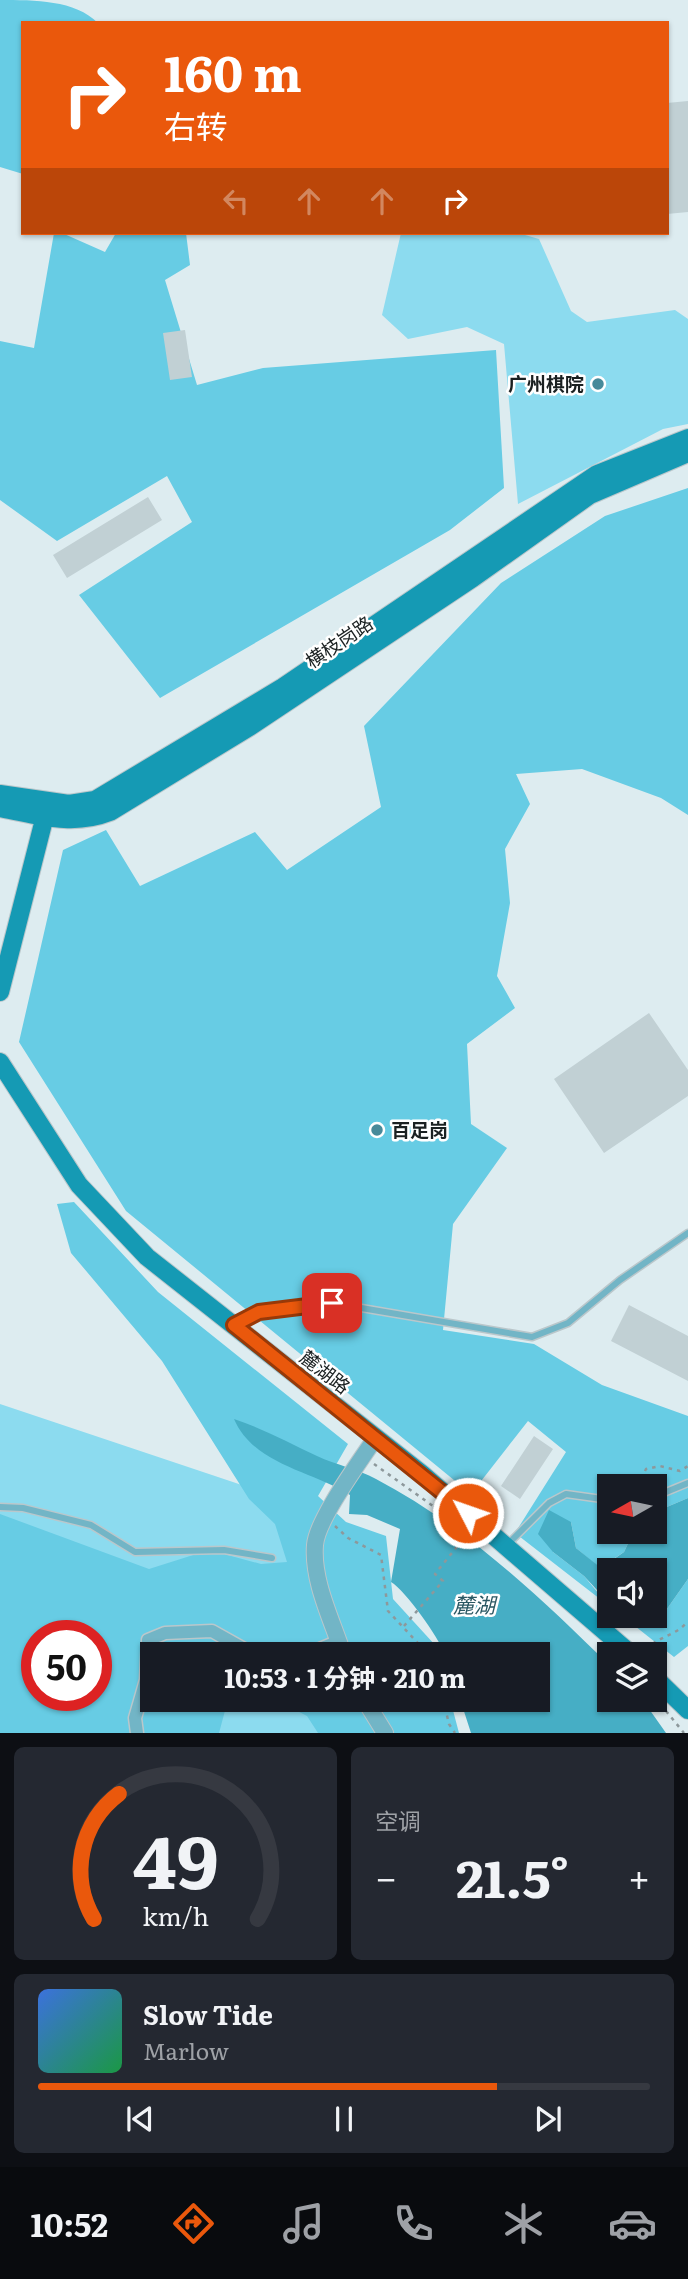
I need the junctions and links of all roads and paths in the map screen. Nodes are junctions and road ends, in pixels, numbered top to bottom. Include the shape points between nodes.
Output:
1 (688, 438) edge
2 (688, 453) edge
3 (0, 794) edge
4 (0, 808) edge
5 (47, 809) junction
6 (0, 992) edge
7 (0, 1062) edge
8 (688, 1233) edge
9 (234, 1325) junction
10 (376, 1437) junction
11 (688, 1466) edge
12 (643, 1474) edge
13 (688, 1483) edge
14 (667, 1492) edge
15 (597, 1498) edge
16 (0, 1507) edge
17 (325, 1517) junction
18 (468, 1533) dead end
19 (506, 1546) junction
20 (272, 1558) dead end
21 (688, 1620) edge
22 (403, 1626) junction
23 (148, 1642) edge
24 (232, 1642) edge
25 (339, 1642) edge
26 (418, 1642) edge
27 (617, 1642) edge
28 (654, 1642) edge
29 (667, 1690) edge
30 (140, 1701) edge
31 (688, 1710) edge
32 (372, 1712) edge
33 (446, 1712) edge
34 (667, 1712) edge
35 (137, 1733) edge
36 (385, 1733) edge
37 (456, 1733) edge
38 (684, 1733) edge

1 - 5 main road, 横枝岗路 via 597,474 283,687 111,792
2 - 5 main road, 横枝岗路 via 590,495 261,719 110,812 81,821
3 - 5 main road, 横枝岗路
4 - 5 main road, 横枝岗路
5 - 6 main road
7 - 9 main road, 麓湖路 via 97,1206 147,1257
8 - 9 lane via 568,1323 532,1337 332,1303 259,1312
9 - 10 main road, 麓湖路
10 - 17 street
10 - 19 main road, 麓湖路
11 - 12 path via 680,1471 660,1466
13 - 14 lane
15 - 19 lane via 566,1494 550,1503
16 - 20 lane via 91,1525 135,1552 224,1550
17 - 22 path via 348,1538 381,1555 388,1611
17 - 25 street via 315,1544 317,1568
18 - 22 path via 435,1573 443,1581
19 - 27 main road, 麓湖路
21 - 28 path via 679,1632
22 - 26 path
23 - 24 street via 165,1633 212,1631
29 - 31 main road
30 - 35 street
32 - 36 street
33 - 37 path
34 - 38 path

